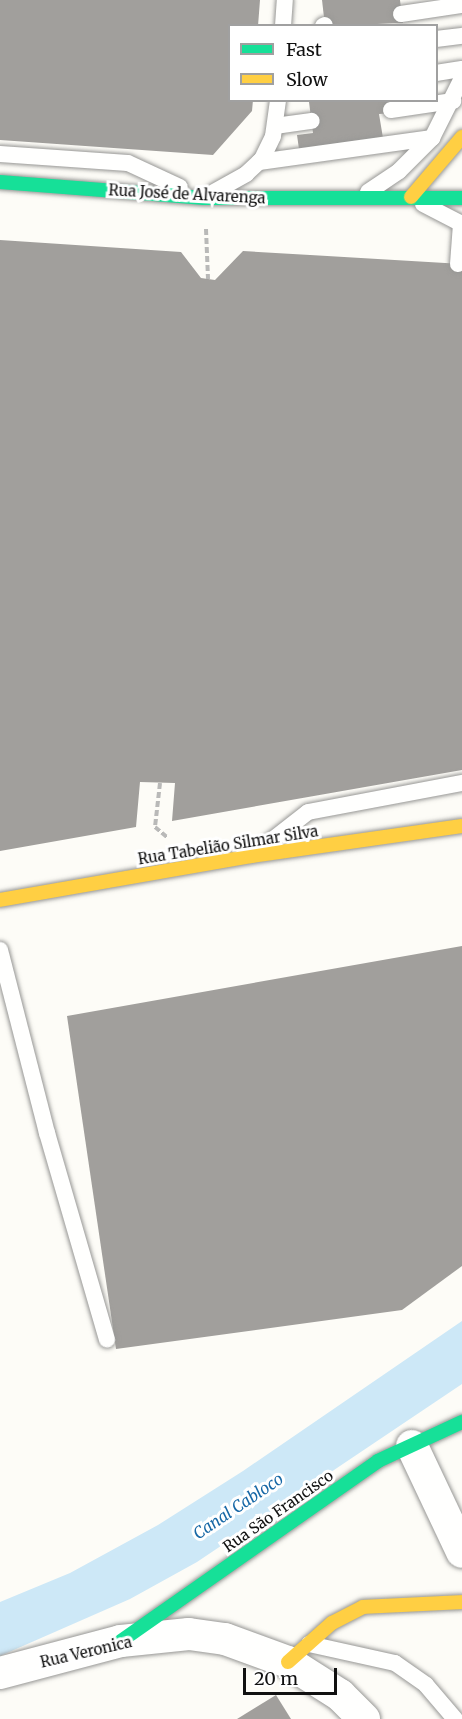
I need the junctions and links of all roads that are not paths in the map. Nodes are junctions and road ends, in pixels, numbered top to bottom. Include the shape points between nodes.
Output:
1 (286, 0) edge
2 (462, 5) edge
3 (401, 14) dead end
4 (283, 24) edge
5 (462, 36) edge
6 (438, 39) edge
7 (462, 69) edge
8 (438, 73) edge
9 (462, 78) edge
10 (453, 101) junction
11 (278, 102) edge
12 (391, 110) dead end
13 (312, 121) dead end
14 (275, 126) junction
15 (462, 137) edge
16 (432, 138) junction
17 (0, 154) edge
18 (260, 162) junction
19 (0, 182) edge
20 (358, 197) junction
21 (411, 197) junction
22 (204, 198) junction
23 (462, 198) edge
24 (462, 224) edge
25 (458, 264) dead end
26 (462, 783) edge
27 (462, 826) edge
28 (251, 856) junction
29 (0, 900) edge
30 (0, 950) edge
31 (107, 1339) dead end
32 (462, 1422) edge
33 (412, 1446) junction
34 (462, 1552) edge
35 (462, 1602) edge
36 (121, 1641) junction
37 (299, 1653) junction
38 (0, 1673) edge
39 (364, 1719) edge
40 (455, 1719) edge

1 - 4 lane
2 - 3 lane
5 - 6 lane
7 - 8 lane
9 - 10 lane
10 - 12 lane
10 - 16 lane
11 - 14 lane
13 - 14 lane
14 - 18 lane
15 - 21 street
16 - 18 lane
16 - 20 lane via 399,171
17 - 22 lane via 128,164
18 - 22 lane
19 - 22 street, Rua José de Alvarenga
20 - 21 street, Rua José de Alvarenga
20 - 22 street, Rua José de Alvarenga
21 - 23 street, Rua José de Alvarenga
21 - 24 lane, Rua José de Alvarenga
24 - 25 lane
26 - 28 lane via 308,812
27 - 28 street, Rua Tabelião Silmar Silva
28 - 29 street, Rua Tabelião Silmar Silva
30 - 31 lane via 47,1133
32 - 33 street, Rua São Francisco
33 - 34 street
33 - 36 street, Rua São Francisco via 378,1461
35 - 37 street via 363,1607 332,1623
36 - 37 street, Rua Veronica via 189,1634
36 - 38 street, Rua Veronica
37 - 39 street, Rua Veronica
37 - 40 lane via 395,1663 426,1685

